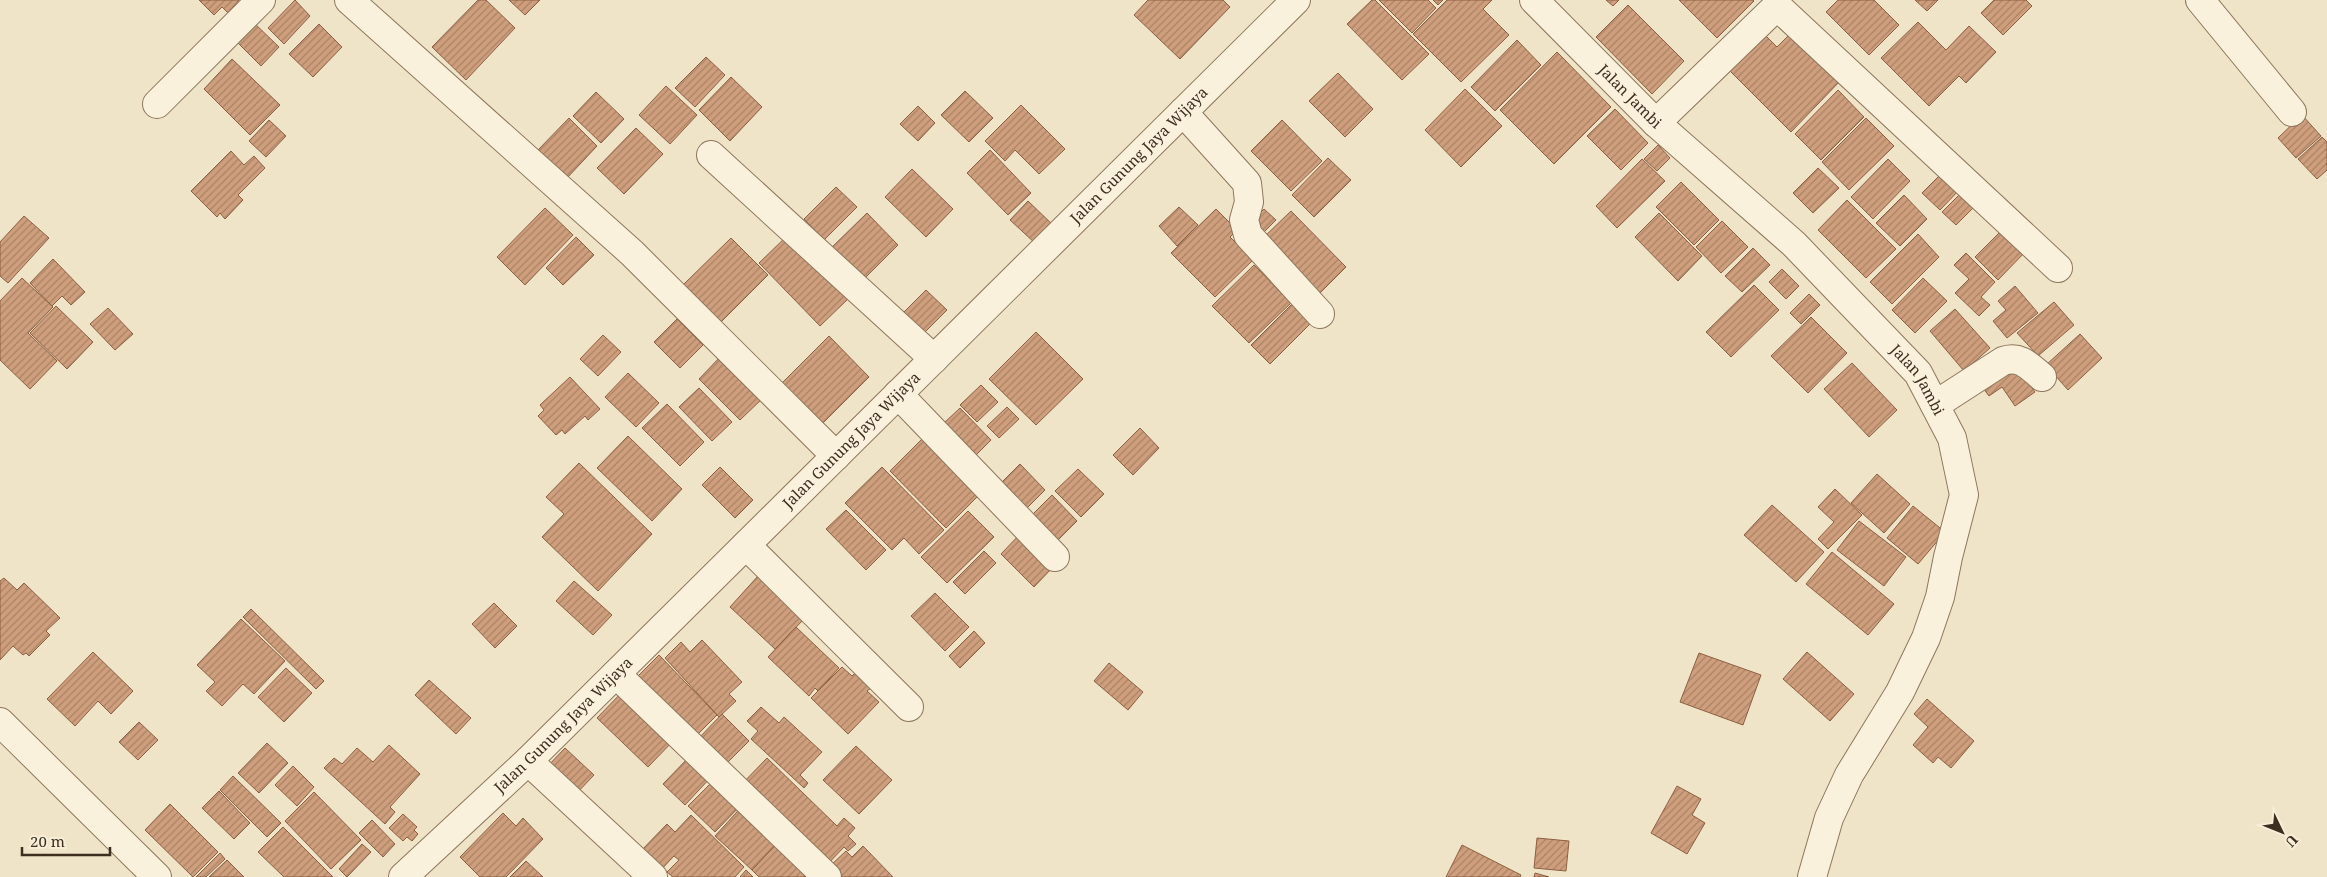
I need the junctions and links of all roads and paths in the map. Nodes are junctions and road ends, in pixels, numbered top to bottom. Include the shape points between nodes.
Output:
1 (262, 0) edge
2 (349, 0) edge
3 (1296, 0) edge
4 (1534, 0) edge
5 (2200, 0) edge
6 (157, 104) dead end
7 (1183, 112) junction
8 (2292, 112) dead end
9 (1656, 123) junction
10 (711, 155) dead end
11 (2058, 268) dead end
12 (1320, 314) dead end
13 (934, 359) junction
14 (2042, 377) dead end
15 (898, 394) junction
16 (1935, 405) junction
17 (836, 456) junction
18 (746, 545) junction
19 (1055, 557) dead end
20 (616, 674) junction
21 (909, 707) dead end
22 (0, 722) edge
23 (528, 761) junction
24 (157, 877) edge
25 (403, 877) edge
26 (653, 877) edge
27 (827, 877) edge
28 (1812, 877) edge

1 - 6 street
2 - 17 street via 632,253
3 - 7 street, Jalan Gunung Jaya Wijaya
4 - 9 street, Jalan Jambi
5 - 8 street
7 - 12 street via 1247,183 1249,202 1244,220 1248,235
7 - 13 street, Jalan Gunung Jaya Wijaya
9 - 11 street via 1777,6
9 - 16 street, Jalan Jambi via 1794,244 1918,373
10 - 13 street
13 - 15 street, Jalan Gunung Jaya Wijaya
14 - 16 street via 2022,360 2013,358 2003,361
15 - 17 street, Jalan Gunung Jaya Wijaya
15 - 19 street
16 - 28 street, Jalan Jambi via 1952,438 1964,495 1940,597 1926,638 1900,692 1849,775 1829,818
17 - 18 street, Jalan Gunung Jaya Wijaya
18 - 20 street, Jalan Gunung Jaya Wijaya
18 - 21 street
20 - 23 street, Jalan Gunung Jaya Wijaya
20 - 27 street
22 - 24 street
23 - 25 street, Jalan Gunung Jaya Wijaya
23 - 26 street

